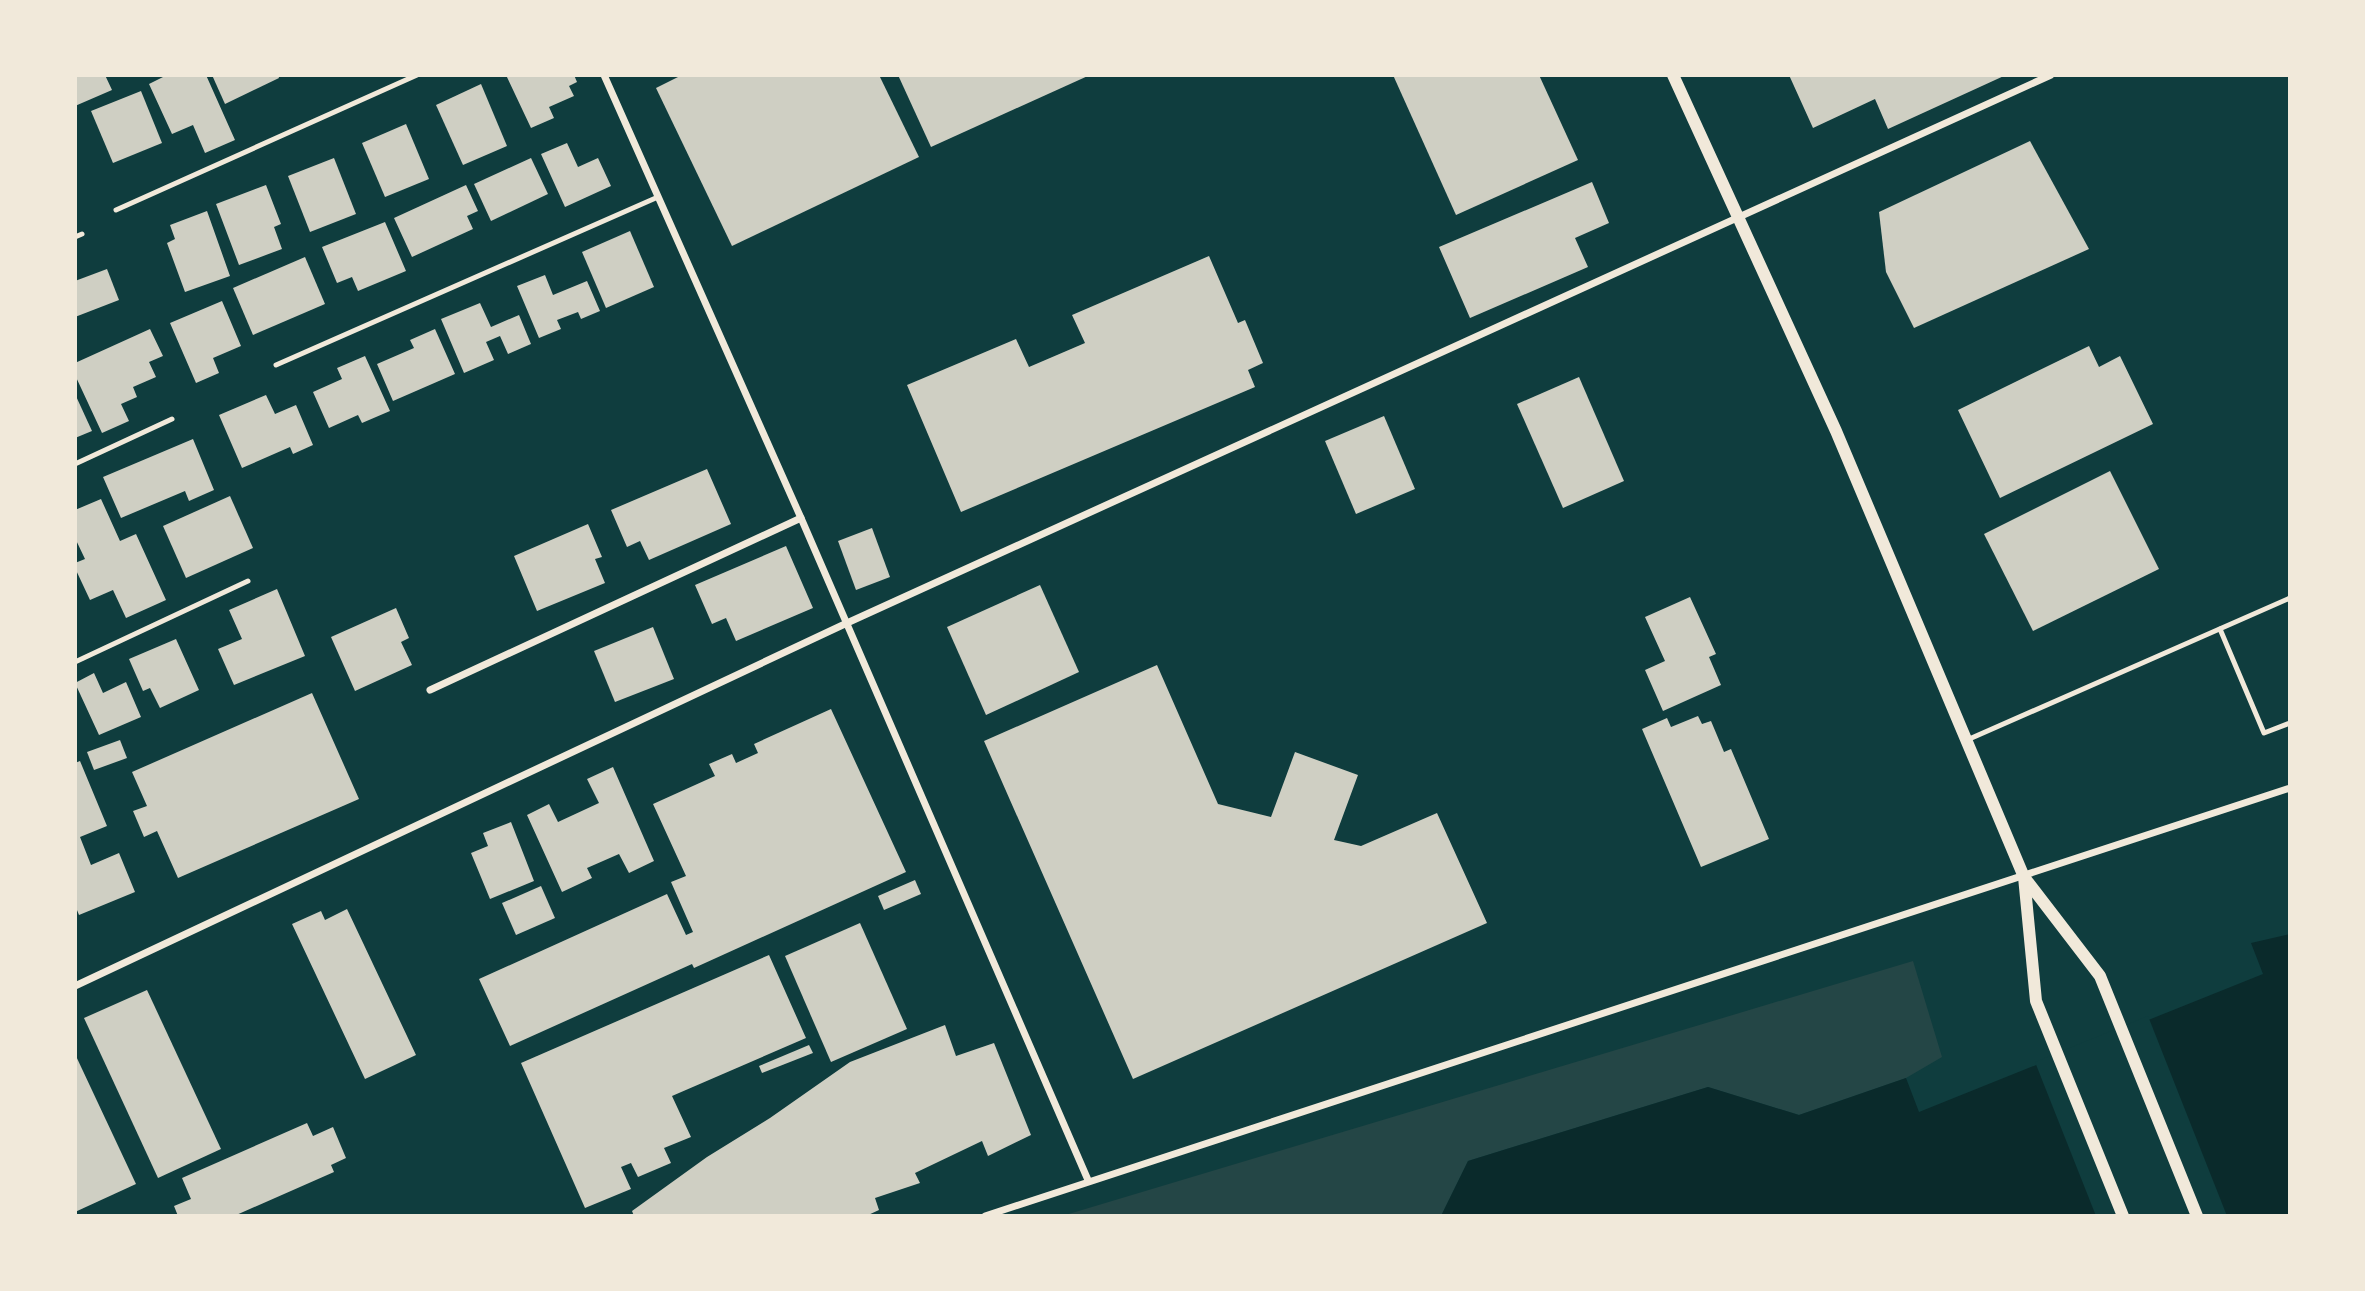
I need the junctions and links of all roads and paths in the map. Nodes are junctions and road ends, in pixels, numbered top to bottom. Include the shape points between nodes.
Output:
1 (417, 75) edge
2 (604, 75) edge
3 (1673, 75) edge
4 (2051, 75) edge
5 (658, 197) junction
6 (116, 210) dead end
7 (1741, 218) junction
8 (82, 234) dead end
9 (75, 237) edge
10 (276, 365) dead end
11 (172, 419) dead end
12 (75, 464) edge
13 (801, 518) junction
14 (248, 581) dead end
15 (2290, 598) edge
16 (847, 623) junction
17 (2220, 629) junction
18 (75, 662) edge
19 (430, 690) dead end
20 (2290, 723) edge
21 (1968, 740) junction
22 (2290, 788) edge
23 (2024, 877) junction
24 (75, 986) edge
25 (1088, 1180) junction
26 (985, 1216) edge
27 (2123, 1216) edge
28 (2197, 1216) edge

1 - 6 lane
2 - 5 street
3 - 7 street
4 - 7 street
5 - 10 lane
5 - 13 street
7 - 16 street
7 - 21 street
8 - 9 lane
11 - 12 lane
13 - 16 street
13 - 19 street
14 - 18 lane
15 - 17 lane
16 - 24 street
16 - 25 street
17 - 20 lane via 2264,733
17 - 21 lane
21 - 23 street
22 - 23 street
23 - 25 street
23 - 27 street via 2036,1001
23 - 28 street via 2100,976
25 - 26 street

